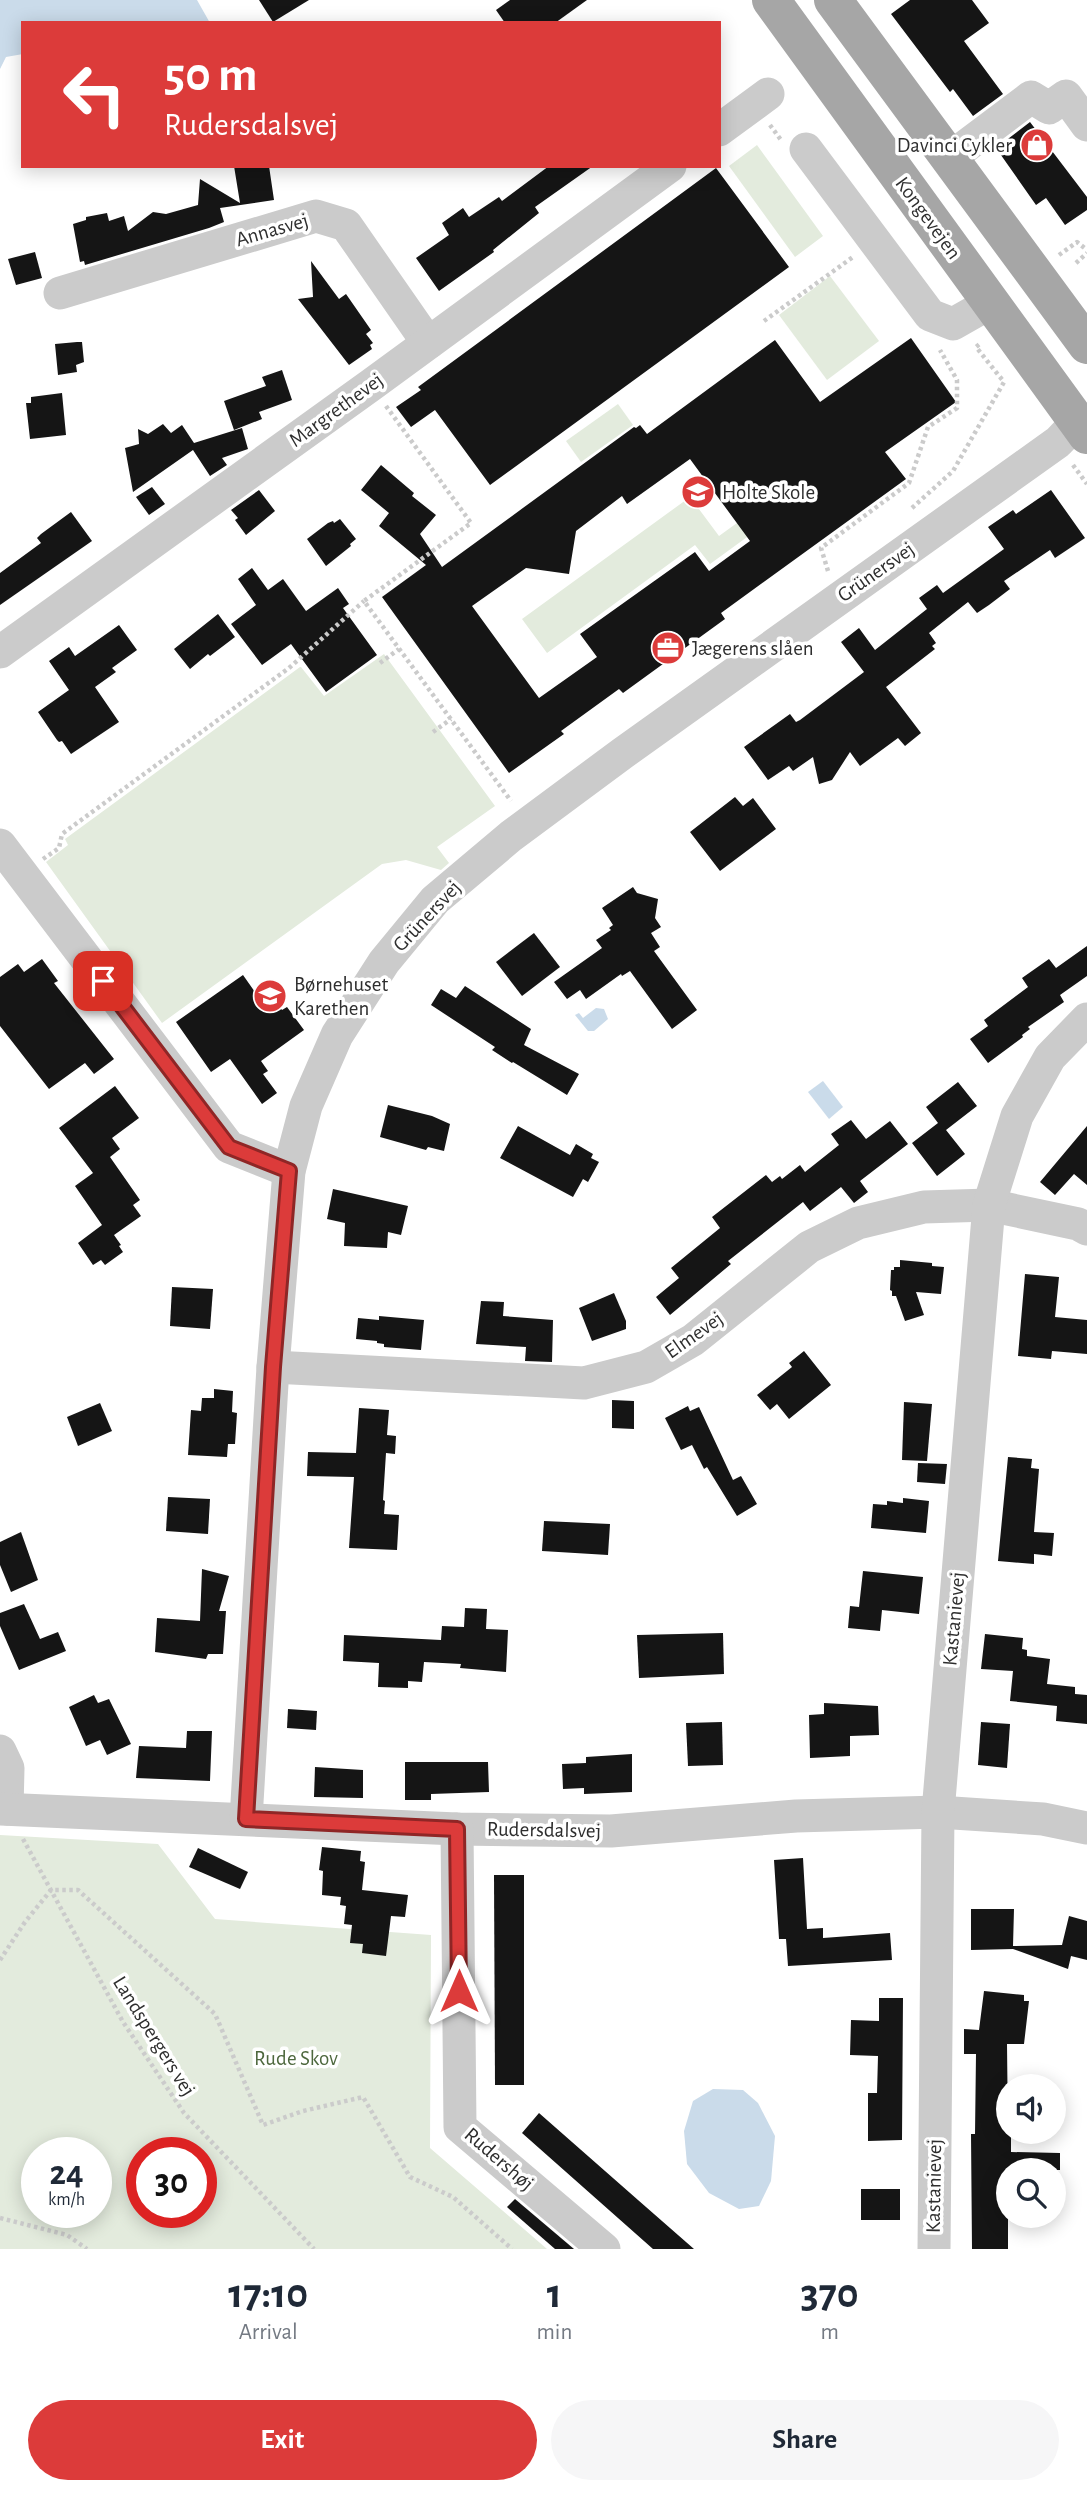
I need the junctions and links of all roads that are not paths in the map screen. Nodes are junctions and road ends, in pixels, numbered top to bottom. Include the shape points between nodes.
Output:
1 (771, 0) edge
2 (833, 0) edge
3 (768, 94) dead end
4 (1087, 125) edge
5 (721, 129) edge
6 (794, 145) road end
7 (950, 158) junction
8 (667, 168) edge
9 (60, 293) dead end
10 (990, 303) junction
11 (428, 343) junction
12 (1087, 345) edge
13 (1079, 441) edge
14 (0, 652) edge
15 (0, 845) edge
16 (1087, 1019) edge
17 (289, 1171) junction
18 (989, 1205) junction
19 (1087, 1229) edge
20 (273, 1367) junction
21 (0, 1751) edge
22 (4, 1809) edge
23 (938, 1812) junction
24 (246, 1819) junction
25 (1087, 1828) edge
26 (457, 1829) junction
27 (604, 2249) edge
28 (934, 2249) edge

1 - 10 main road, Kongevejen
2 - 7 main road
3 - 5 street
4 - 7 street via 1066,96 1049,108 1031,97
6 - 10 street via 930,315 953,324
7 - 12 main road
8 - 11 street, Margrethevej
9 - 11 street, Annasvej via 316,216 346,225
10 - 13 main road, Kongevejen
11 - 14 street, Margrethevej
13 - 17 street, Grünersvej via 1058,442 824,609 528,824 436,900 384,962 337,1035 306,1106
15 - 17 street via 229,1147
16 - 18 street, Kastanievej via 1050,1057 1017,1116
17 - 20 street, Grünersvej
18 - 19 street, Elmevej
18 - 20 street, Elmevej via 924,1207 858,1223 809,1247 693,1340 646,1367 584,1383
18 - 23 street, Kastanievej
20 - 24 street, Grünersvej
21 - 22 street via 8,1768
22 - 24 street, Rudersdalsvej
23 - 25 street, Rudersdalsvej via 1043,1819
23 - 26 street, Rudersdalsvej via 796,1816 611,1831
23 - 28 street, Kastanievej
24 - 26 street, Rudersdalsvej
26 - 27 street, Rudershøj via 460,2127

